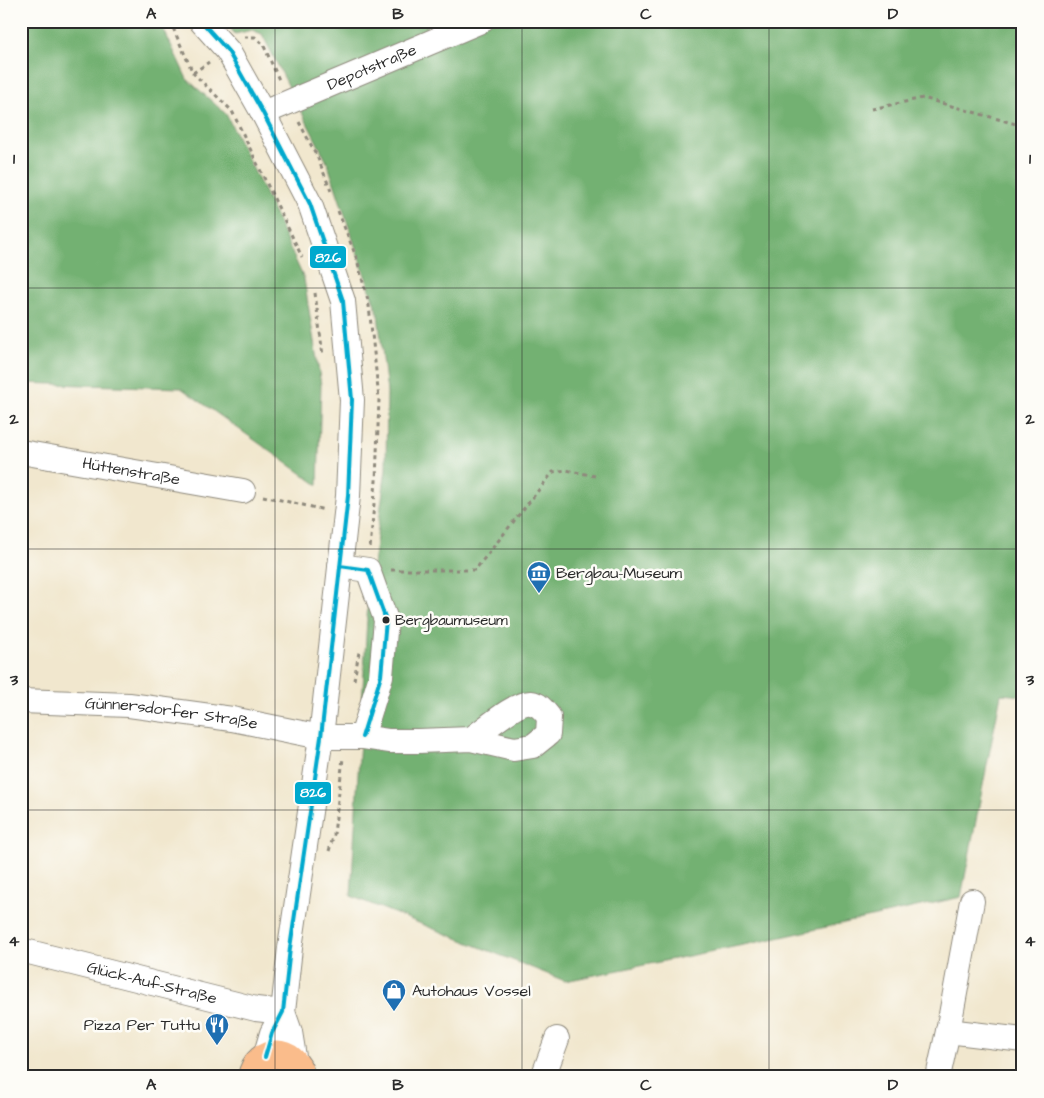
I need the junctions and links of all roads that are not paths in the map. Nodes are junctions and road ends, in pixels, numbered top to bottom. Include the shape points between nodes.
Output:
1 (201, 21) edge
2 (481, 21) edge
3 (263, 113) junction
4 (21, 452) edge
5 (243, 491) road end
6 (340, 566) junction
7 (21, 701) edge
8 (321, 737) junction
9 (362, 737) junction
10 (471, 739) dead end
11 (972, 901) dead end
12 (21, 950) edge
13 (284, 1012) junction
14 (948, 1031) junction
15 (557, 1039) dead end
16 (1023, 1040) edge
17 (298, 1070) edge
18 (254, 1071) edge
19 (543, 1077) edge
20 (938, 1077) edge

1 - 3 street via 228,50
2 - 3 street, Depotstraße
3 - 6 street via 310,204 343,301 352,400 348,496
4 - 5 street, Hüttenstraße
6 - 8 street
6 - 9 street via 368,570 386,620 381,676
7 - 8 street, Günnersdorfer Straße via 129,705 232,719
8 - 9 street, Günnersdorfer Straße
8 - 13 street via 290,948
9 - 10 street, Günnersdorfer Straße via 389,741
11 - 14 street
12 - 13 street, Glück-Auf-Straße via 256,1009
13 - 17 street
13 - 18 street
14 - 16 street
14 - 20 street
15 - 19 street
17 - 18 main road via 289,1058 273,1054

